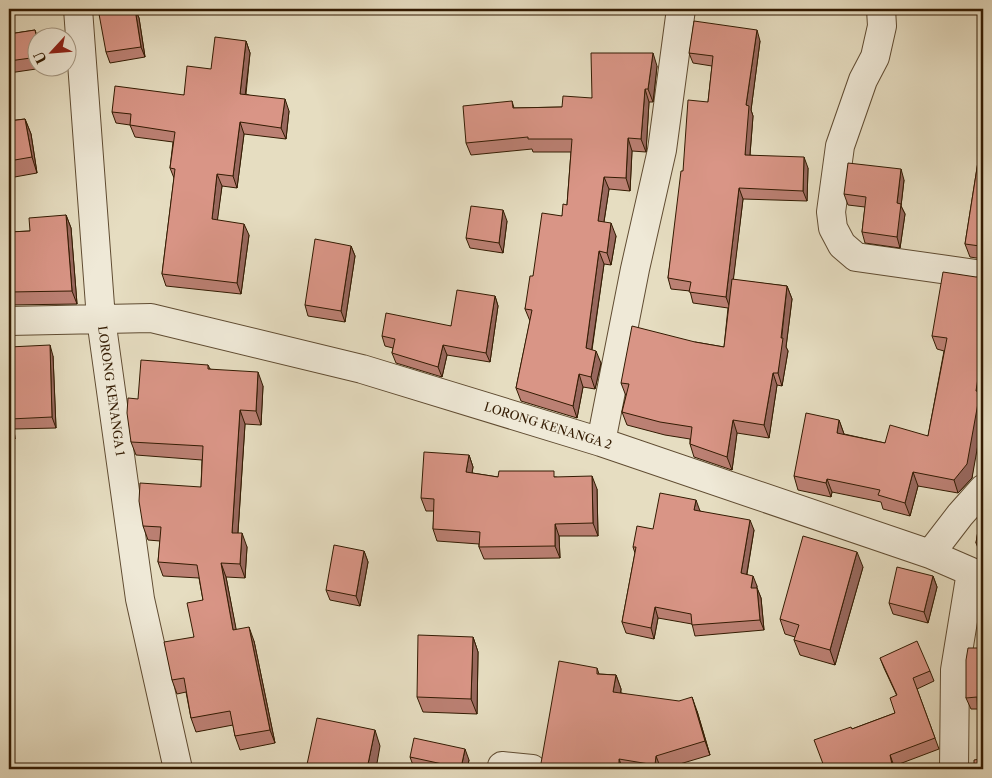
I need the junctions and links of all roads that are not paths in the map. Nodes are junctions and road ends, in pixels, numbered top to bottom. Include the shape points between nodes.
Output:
1 (78, 9) edge
2 (681, 9) edge
3 (881, 9) edge
4 (983, 275) edge
5 (101, 320) junction
6 (9, 321) edge
7 (601, 442) junction
8 (983, 489) edge
9 (930, 554) junction
10 (977, 575) edge
11 (502, 766) dead end
12 (178, 769) edge
13 (532, 769) edge
14 (954, 769) edge

1 - 5 street, LORONG KENANGA 1
2 - 7 street via 662,150
3 - 4 street via 882,26 875,57 863,80 840,146 831,212 833,228 842,245 856,256
5 - 6 street, LORONG KENANGA 2
5 - 7 street, LORONG KENANGA 2 via 151,318 352,367
5 - 12 street, LORONG KENANGA 1 via 140,599
7 - 9 street, LORONG KENANGA 2
8 - 9 street
9 - 10 street, LORONG KENANGA 2
10 - 14 street via 955,670
11 - 13 street

